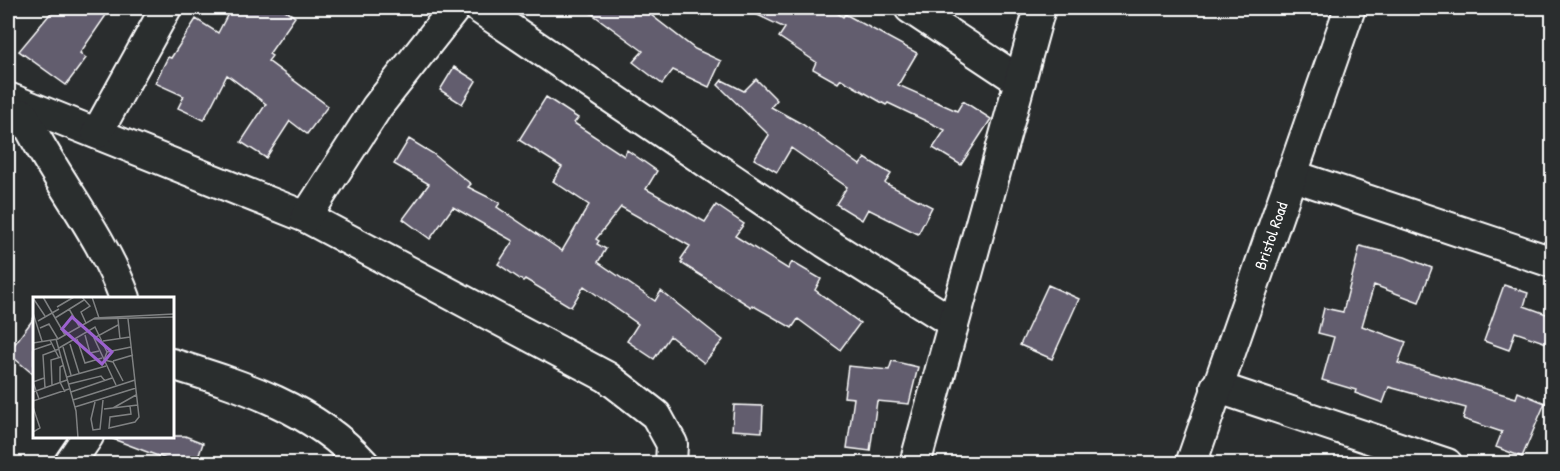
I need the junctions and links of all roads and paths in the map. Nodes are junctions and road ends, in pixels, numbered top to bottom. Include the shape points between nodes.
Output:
1 (166, 8) edge
2 (455, 8) edge
3 (479, 8) edge
4 (910, 8) edge
5 (1040, 8) edge
6 (1350, 8) edge
7 (1020, 81) junction
8 (17, 112) edge
9 (97, 133) junction
10 (1292, 175) junction
11 (306, 217) junction
12 (1552, 262) edge
13 (125, 297) edge
14 (952, 322) junction
15 (174, 365) edge
16 (1216, 387) junction
17 (87, 438) edge
18 (69, 464) edge
19 (364, 464) edge
20 (670, 464) edge
21 (915, 464) edge
22 (1191, 464) edge
23 (1448, 464) edge

1 - 9 street
2 - 11 street via 377,108
3 - 14 street via 825,242
4 - 7 street
5 - 7 street
6 - 10 street, Bristol Road
7 - 14 street
8 - 9 street
8 - 13 street via 108,256
9 - 11 street
10 - 12 street
10 - 16 street, Bristol Road
11 - 20 street via 607,377 656,415 672,444
14 - 21 street
15 - 19 street via 273,399 314,420 344,442
16 - 22 street, Bristol Road
16 - 23 street
17 - 18 street

